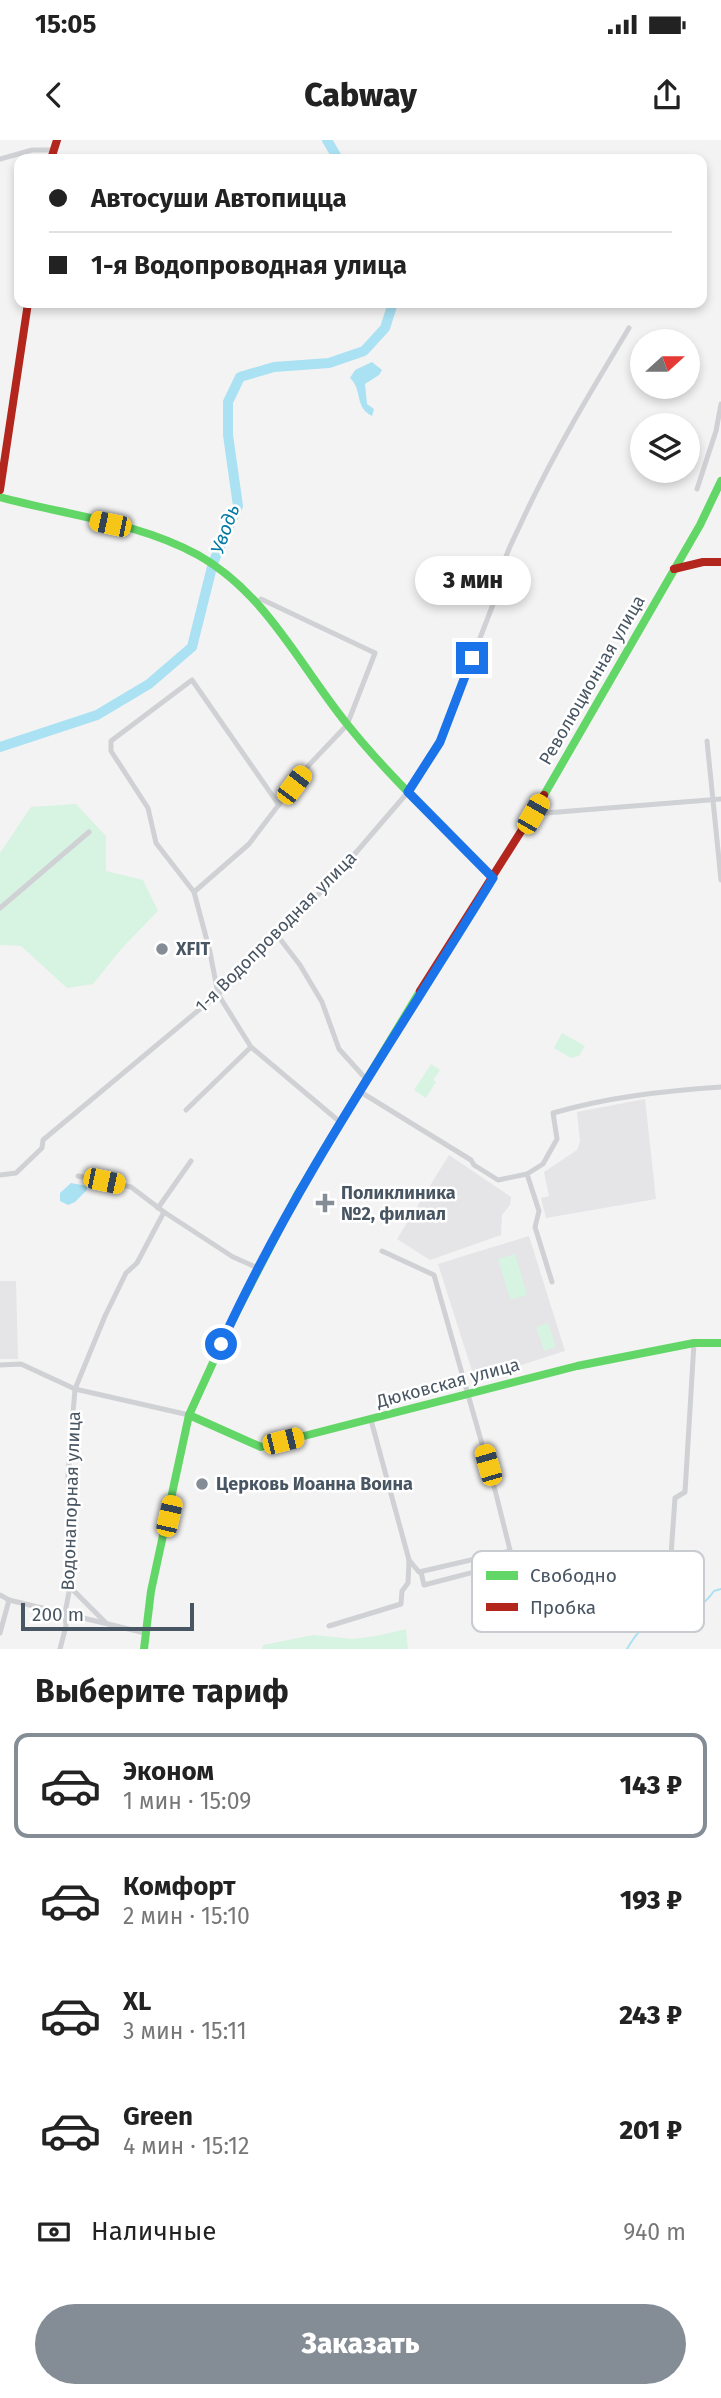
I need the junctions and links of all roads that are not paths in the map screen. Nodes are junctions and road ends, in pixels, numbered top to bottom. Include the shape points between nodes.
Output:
1 (57, 140) edge
2 (54, 150) junction
3 (18, 154) edge
4 (53, 154) edge
5 (27, 308) edge
6 (629, 328) dead end
7 (721, 404) edge
8 (719, 432) edge
9 (721, 481) edge
10 (697, 489) dead end
11 (0, 490) edge
12 (0, 497) edge
13 (721, 562) edge
14 (674, 569) junction
15 (261, 599) dead end
16 (347, 725) junction
17 (707, 741) dead end
18 (408, 792) junction
19 (718, 799) edge
20 (279, 805) junction
21 (533, 814) junction
22 (89, 832) dead end
23 (493, 878) junction
24 (721, 880) edge
25 (194, 892) junction
26 (0, 908) edge
27 (277, 936) junction
28 (218, 994) junction
29 (251, 1047) junction
30 (366, 1079) junction
31 (721, 1087) edge
32 (359, 1091) junction
33 (186, 1110) dead end
34 (340, 1122) junction
35 (191, 1161) dead end
36 (527, 1174) junction
37 (0, 1175) edge
38 (78, 1176) dead end
39 (158, 1208) junction
40 (164, 1212) junction
41 (383, 1251) dead end
42 (258, 1268) junction
43 (551, 1282) dead end
44 (694, 1343) junction
45 (721, 1343) edge
46 (0, 1365) edge
47 (75, 1389) junction
48 (468, 1394) junction
49 (189, 1415) junction
50 (371, 1420) junction
51 (510, 1551) edge
52 (671, 1551) edge
53 (409, 1560) junction
54 (472, 1560) edge
55 (421, 1572) junction
56 (472, 1573) edge
57 (70, 1587) junction
58 (0, 1595) edge
59 (9, 1600) junction
60 (65, 1613) junction
61 (107, 1623) junction
62 (329, 1626) dead end
63 (0, 1633) edge
64 (145, 1633) junction
65 (60, 1649) edge
66 (144, 1649) edge

1 - 2 main road
2 - 3 street
2 - 4 main road
5 - 11 main road
6 - 18 street, 1-я Водопроводная улица via 531,501 502,567 502,582 440,742
7 - 8 street
8 - 10 street
9 - 14 main road, Революционная улица
12 - 16 main road via 136,530 184,548 228,574 287,638
13 - 14 main road
14 - 21 main road, Революционная улица
15 - 16 street via 375,653
16 - 18 main road
16 - 20 street
17 - 19 street
18 - 23 main road
18 - 27 street, 1-я Водопроводная улица via 328,886
19 - 21 street
19 - 24 street
20 - 25 street via 249,844
20 - 25 street via 192,680 110,741 111,751 148,808 156,843
21 - 23 main road, Революционная улица
22 - 26 street
23 - 30 main road, Революционная улица
25 - 28 street
27 - 28 street, 1-я Водопроводная улица
27 - 30 street via 322,1002 339,1049
28 - 29 street
28 - 37 street, 1-я Водопроводная улица via 52,1132 16,1173
29 - 33 street
29 - 34 street
30 - 32 main road, Революционная улица
31 - 36 street via 647,1093 553,1113 557,1139 543,1164
32 - 34 main road, Революционная улица
32 - 36 street via 498,1180
34 - 42 main road, Революционная улица
35 - 39 street
36 - 43 street via 539,1211 535,1227
38 - 39 street via 131,1187
39 - 40 street
40 - 42 street
40 - 47 street, Водонапорная улица via 137,1263 126,1273
41 - 48 street via 434,1275
42 - 49 main road, Революционная улица
44 - 45 main road, Дюковская улица
44 - 48 main road, Дюковская улица
44 - 52 street via 685,1492 675,1498
46 - 47 street via 21,1364
47 - 49 street
47 - 57 street, Водонапорная улица via 68,1476
48 - 50 main road, Дюковская улица
48 - 51 street
49 - 50 main road, Дюковская улица via 261,1447
49 - 64 main road, Революционная улица
50 - 53 street
53 - 55 street
53 - 62 street via 401,1604
54 - 55 street
55 - 56 street via 424,1585
57 - 60 street, Водонапорная улица
57 - 61 street
58 - 59 street
59 - 60 street
59 - 63 street
60 - 61 street
60 - 65 street, Водонапорная улица
61 - 64 street
64 - 66 main road, Революционная улица

